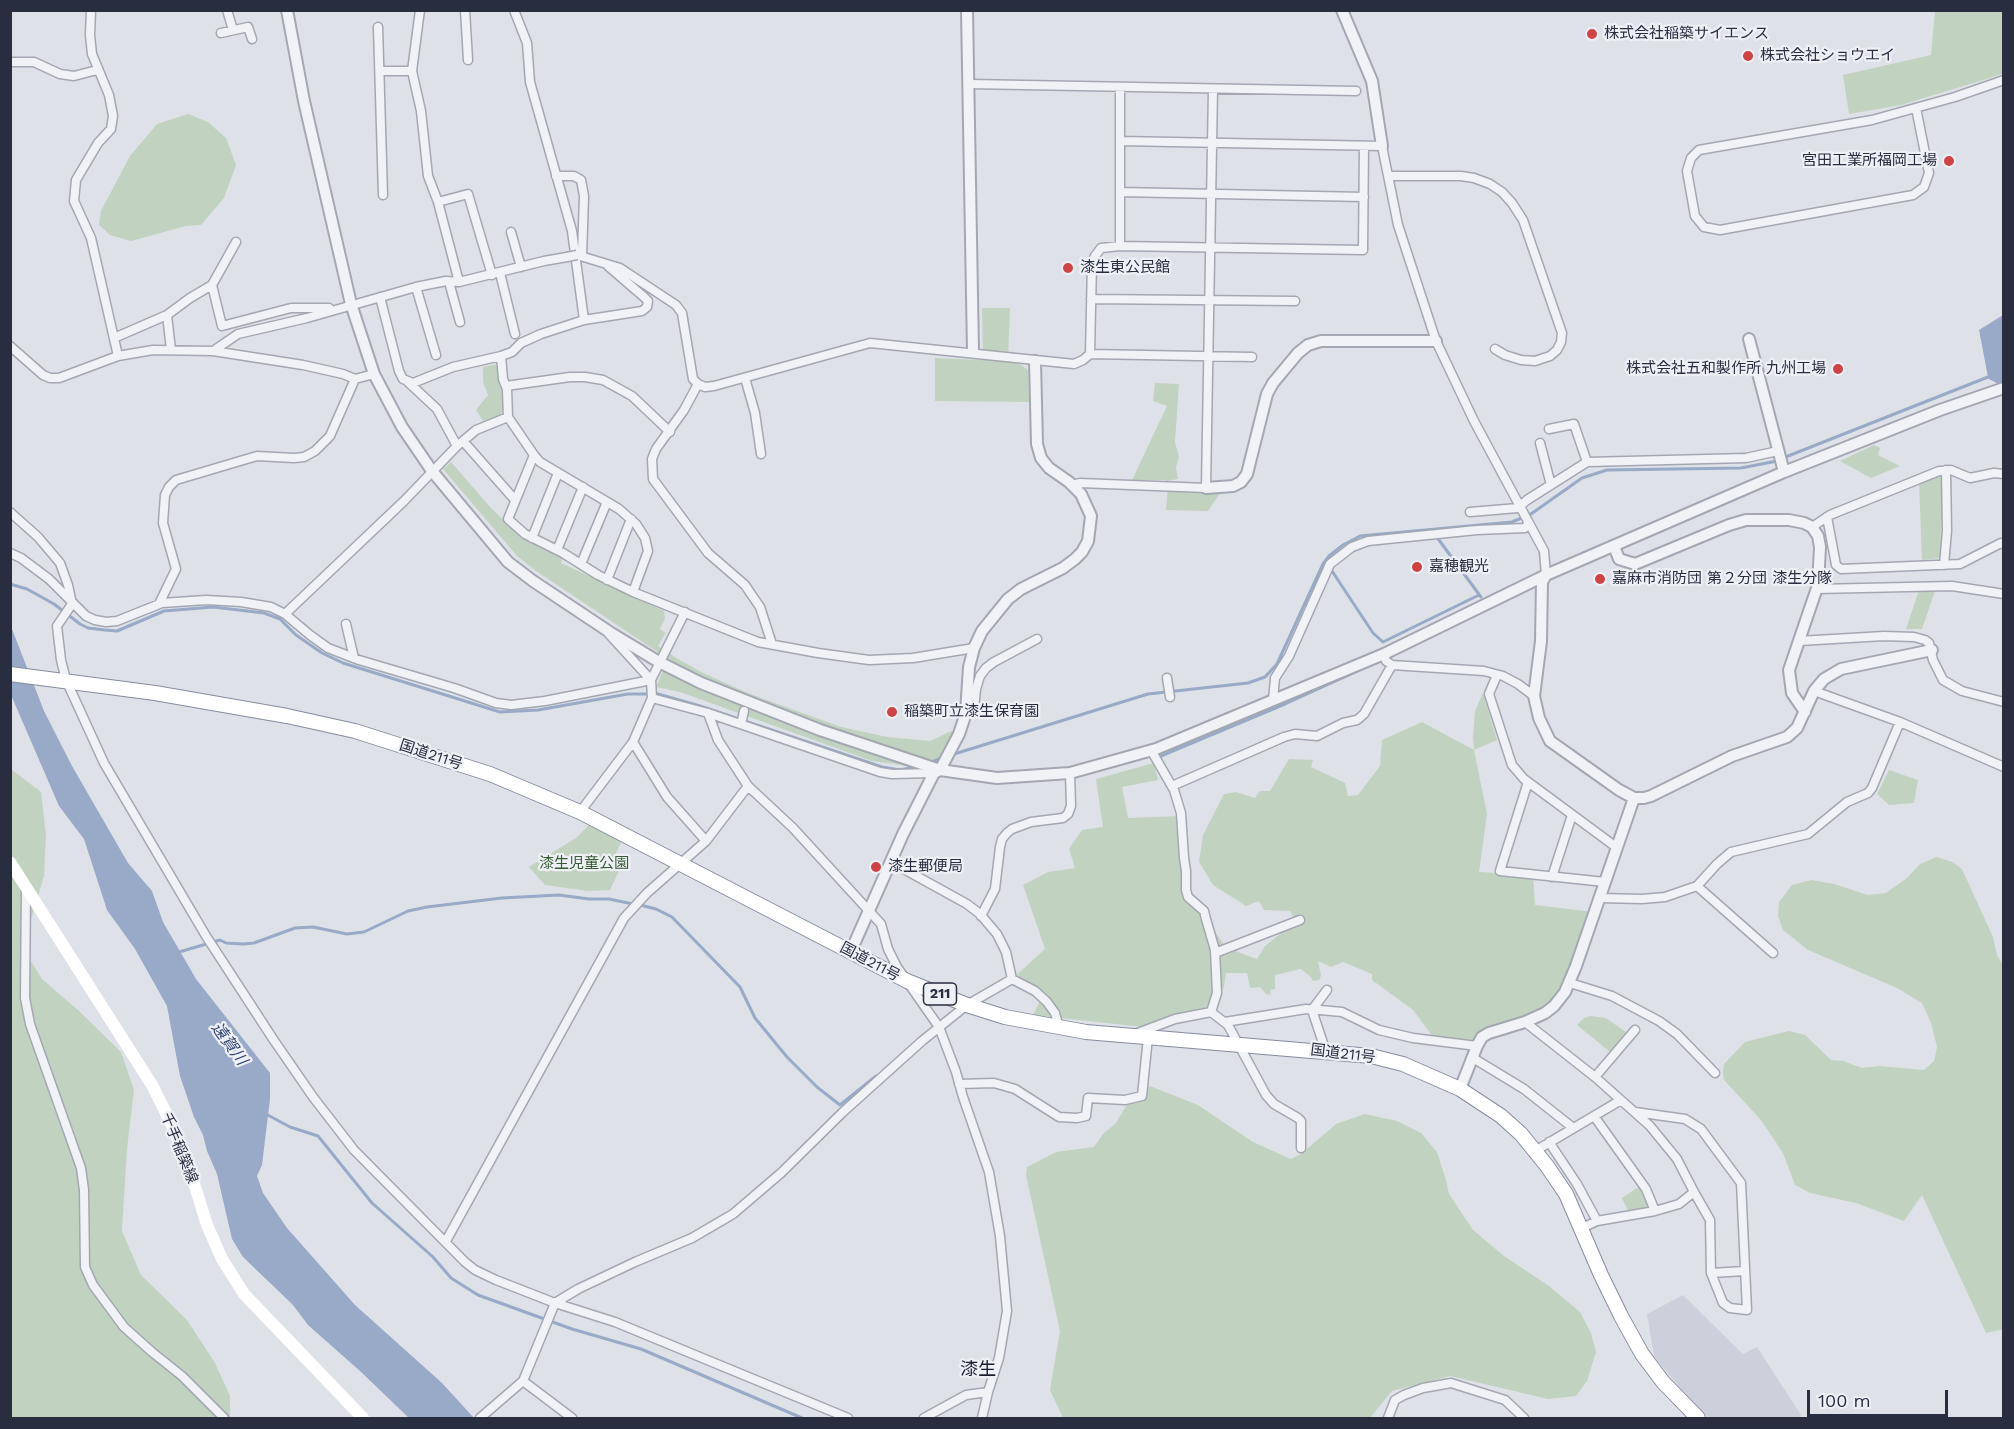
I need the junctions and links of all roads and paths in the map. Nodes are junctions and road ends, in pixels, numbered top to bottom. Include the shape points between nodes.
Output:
1 (91, 10) edge
2 (227, 10) edge
3 (287, 10) edge
4 (420, 10) edge
5 (465, 10) edge
6 (514, 10) edge
7 (967, 10) edge
8 (1342, 10) edge
9 (378, 27) dead end
10 (232, 30) junction
11 (221, 33) dead end
12 (252, 39) dead end
13 (468, 60) dead end
14 (10, 62) edge
15 (97, 70) junction
16 (380, 71) junction
17 (412, 71) junction
18 (2004, 80) edge
19 (969, 84) junction
20 (1120, 88) junction
21 (1213, 89) junction
22 (1356, 92) dead end
23 (1916, 108) junction
24 (1120, 141) junction
25 (1211, 142) junction
26 (1364, 146) junction
27 (1382, 146) junction
28 (556, 176) junction
29 (1390, 176) junction
30 (1120, 192) junction
31 (1211, 194) junction
32 (383, 195) dead end
33 (1364, 197) junction
34 (438, 202) junction
35 (511, 232) dead end
36 (236, 242) dead end
37 (1120, 246) junction
38 (1210, 248) junction
39 (580, 256) junction
40 (603, 262) junction
41 (521, 267) junction
42 (496, 274) junction
43 (449, 282) junction
44 (459, 282) junction
45 (212, 285) junction
46 (416, 287) junction
47 (380, 297) junction
48 (1091, 299) junction
49 (1209, 300) junction
50 (1295, 301) dead end
51 (351, 304) junction
52 (339, 308) junction
53 (168, 315) junction
54 (584, 320) junction
55 (460, 321) dead end
56 (515, 334) dead end
57 (114, 338) junction
58 (1749, 339) dead end
59 (1436, 341) junction
60 (10, 346) edge
61 (1495, 349) dead end
62 (171, 350) junction
63 (213, 351) junction
64 (973, 352) junction
65 (1090, 354) junction
66 (436, 355) dead end
67 (118, 356) junction
68 (501, 357) junction
69 (1208, 357) junction
70 (1252, 357) dead end
71 (1035, 361) junction
72 (374, 374) junction
73 (745, 378) junction
74 (355, 379) junction
75 (408, 382) junction
76 (698, 384) junction
77 (506, 386) junction
78 (2000, 391) edge
79 (508, 417) junction
80 (1549, 429) dead end
81 (670, 432) junction
82 (1540, 443) dead end
83 (460, 444) junction
84 (1778, 451) junction
85 (761, 454) dead end
86 (534, 455) junction
87 (1587, 462) junction
88 (1946, 470) junction
89 (432, 471) junction
90 (1784, 472) junction
91 (558, 473) junction
92 (2004, 474) edge
93 (1072, 485) junction
94 (1551, 485) junction
95 (583, 487) junction
96 (1206, 488) junction
97 (515, 500) junction
98 (607, 502) junction
99 (1521, 505) junction
100 (10, 512) edge
101 (1470, 512) dead end
102 (1827, 517) junction
103 (631, 519) junction
104 (1529, 523) junction
105 (1812, 527) junction
106 (532, 538) junction
107 (2004, 544) edge
108 (1614, 546) junction
109 (557, 550) junction
110 (10, 553) edge
111 (580, 564) junction
112 (1944, 565) junction
113 (1546, 575) junction
114 (607, 580) junction
115 (1817, 589) junction
116 (633, 592) junction
117 (2004, 594) edge
118 (72, 604) junction
119 (159, 604) junction
120 (685, 612) junction
121 (285, 614) junction
122 (346, 624) dead end
123 (603, 627) junction
124 (1037, 639) dead end
125 (1799, 641) junction
126 (772, 644) junction
127 (974, 648) junction
128 (1932, 650) junction
129 (1384, 654) junction
130 (354, 658) junction
131 (659, 662) junction
132 (1392, 665) junction
133 (10, 674) edge
134 (1497, 675) junction
135 (1167, 678) dead end
136 (61, 680) junction
137 (651, 680) junction
138 (1814, 691) junction
139 (1534, 696) junction
140 (1170, 697) dead end
141 (652, 698) junction
142 (1273, 700) junction
143 (2004, 702) edge
144 (966, 709) junction
145 (1805, 712) junction
146 (708, 713) junction
147 (1900, 722) junction
148 (633, 742) junction
149 (1151, 750) junction
150 (2004, 767) edge
151 (937, 772) junction
152 (1070, 773) junction
153 (1528, 782) junction
154 (748, 786) junction
155 (1172, 786) junction
156 (1634, 798) junction
157 (580, 812) junction
158 (1572, 815) junction
159 (705, 841) junction
160 (1616, 848) junction
161 (10, 862) edge
162 (891, 862) junction
163 (682, 863) junction
164 (1552, 877) junction
165 (1605, 882) junction
166 (1697, 886) junction
167 (26, 887) junction
168 (1599, 898) junction
169 (869, 910) junction
170 (981, 916) junction
171 (1300, 920) dead end
172 (851, 951) junction
173 (1215, 953) junction
174 (1773, 953) dead end
175 (1012, 979) junction
176 (907, 981) junction
177 (1570, 983) junction
178 (1327, 990) dead end
179 (967, 1005) junction
180 (1312, 1010) junction
181 (1211, 1012) junction
182 (1225, 1022) junction
183 (1525, 1022) junction
184 (939, 1027) junction
185 (1059, 1027) junction
186 (1635, 1030) dead end
187 (1131, 1036) junction
188 (1148, 1037) junction
189 (1240, 1045) junction
190 (1477, 1046) junction
191 (1326, 1052) junction
192 (1473, 1058) junction
193 (1715, 1074) dead end
194 (1595, 1077) junction
195 (960, 1084) junction
196 (1460, 1089) junction
197 (1621, 1100) junction
198 (1635, 1112) junction
199 (1594, 1116) junction
200 (1572, 1127) junction
201 (1549, 1142) junction
202 (1302, 1148) dead end
203 (1536, 1150) junction
204 (1694, 1192) junction
205 (1655, 1211) junction
206 (1597, 1221) junction
207 (1582, 1228) junction
208 (446, 1241) junction
209 (1745, 1271) junction
210 (1711, 1273) junction
211 (555, 1303) junction
212 (523, 1381) junction
213 (988, 1392) junction
214 (484, 1417) edge
215 (224, 1419) edge
216 (363, 1419) edge
217 (572, 1419) edge
218 (848, 1419) edge
219 (924, 1419) edge
220 (982, 1419) edge
221 (1388, 1419) edge
222 (1524, 1419) edge
223 (1698, 1419) edge

1 - 15 street via 90,35
2 - 10 street
3 - 51 street
4 - 17 street
5 - 13 street
6 - 28 street via 527,44 530,82
7 - 19 street
8 - 27 street via 1372,81
9 - 16 street
10 - 11 street
10 - 12 street via 248,27
14 - 15 street via 34,62 74,76
15 - 57 street via 109,95 111,129 76,180 74,201 91,238
16 - 17 street
16 - 32 street
17 - 34 street via 428,176
18 - 23 street
19 - 20 street
19 - 64 street
20 - 21 street
20 - 24 street
21 - 22 street
21 - 25 street
23 - 23 street via 1872,120 1699,150 1690,158 1687,171 1695,216 1704,227 1720,230 1913,195 1924,187 1929,173
24 - 25 street
24 - 30 street
25 - 26 street
25 - 31 street
26 - 27 street
26 - 33 street
27 - 29 street
28 - 39 street via 581,180 584,196
28 - 54 street via 572,231
29 - 59 street via 1398,225
29 - 61 street via 1474,178 1502,192 1523,220 1562,333 1561,342 1550,356 1535,361 1521,360
30 - 31 street
30 - 37 street
31 - 33 street
31 - 38 street
33 - 38 street via 1364,250
34 - 42 street via 468,194
34 - 44 street
35 - 41 street
36 - 45 street
37 - 38 street
37 - 48 street via 1101,248 1095,256
38 - 49 street
39 - 40 street
39 - 41 street, bridge
40 - 54 street via 648,304 642,311
40 - 76 street via 620,268 676,305 682,314 690,370
41 - 42 street
42 - 44 street
42 - 56 street
43 - 44 street
43 - 46 street
43 - 55 street
45 - 52 street via 222,326 291,308
45 - 53 street
46 - 47 street
46 - 66 street
47 - 51 street
47 - 75 street via 393,353 403,379
48 - 49 street
48 - 65 street
49 - 50 street
49 - 69 street
51 - 52 street
51 - 72 street
52 - 63 street via 238,334
53 - 57 street
53 - 62 street
54 - 68 street via 541,334
57 - 67 street
58 - 84 street
59 - 96 street via 1321,341 1308,345 1267,394 1247,474 1233,486
59 - 99 street via 1474,421
60 - 67 street via 50,378
62 - 63 street
62 - 67 street
63 - 74 street via 303,365
64 - 71 street
64 - 73 street via 870,344
65 - 69 street
65 - 71 street via 1074,364
68 - 75 street
68 - 77 street
69 - 70 street
69 - 96 street
71 - 93 street via 1037,444 1041,458
72 - 74 street
72 - 89 street via 402,427
73 - 76 street via 714,386
73 - 85 street
74 - 119 street via 330,436 315,451 294,458 257,456 176,480 169,487 163,523 176,569
75 - 83 street via 437,410
76 - 81 street
77 - 79 street
77 - 81 street via 570,377 603,380 632,396
78 - 90 street via 1940,410
79 - 83 street via 476,430
79 - 86 street
80 - 87 street via 1574,424
81 - 126 street via 652,459 653,479 708,553 745,585 760,607
82 - 94 street
83 - 89 street
83 - 97 street
84 - 87 street via 1746,458
84 - 90 street
86 - 91 street
86 - 97 street
87 - 94 street
88 - 92 street via 1970,478
88 - 102 street
88 - 112 street
89 - 121 street
89 - 123 street via 508,562
90 - 108 street
91 - 95 street
91 - 106 street
93 - 96 street
93 - 127 street via 1091,516 1090,533 1082,552 1063,568 1008,599 982,631
94 - 99 street
95 - 98 street
95 - 109 street
97 - 106 street via 508,519
98 - 103 street
98 - 111 street
99 - 101 street
99 - 104 street
100 - 118 street via 60,564
102 - 105 street
102 - 112 street via 1836,565 1841,569
103 - 114 street
103 - 116 street via 645,538 648,551
104 - 113 street via 1544,551
104 - 142 street via 1525,528 1368,541 1352,547 1330,564 1289,656 1275,678
105 - 108 street via 1790,520 1746,520 1635,564 1619,559
105 - 115 street via 1820,547
106 - 109 street
107 - 112 street via 1960,564
108 - 113 street
109 - 111 street
110 - 118 street via 49,579
111 - 114 street
113 - 129 street
113 - 139 street via 1542,582 1541,641
114 - 116 street
115 - 117 street via 1952,586
115 - 125 street
116 - 120 street
118 - 119 street via 86,616 106,622
118 - 136 street via 57,626
119 - 121 street via 241,602 271,607
120 - 126 street
120 - 131 street
121 - 130 street via 328,648
122 - 130 street
123 - 131 street
123 - 137 street
124 - 144 street via 986,668 980,676 974,709
125 - 128 street via 1914,637 1925,640
125 - 145 street via 1789,670 1789,684
126 - 127 street via 869,660 913,658
127 - 144 street
128 - 138 street via 1841,669
128 - 143 street via 1943,680 1962,691
129 - 132 street
129 - 142 street
130 - 137 street via 511,705
131 - 137 street
131 - 151 street via 736,698
132 - 134 street
132 - 155 street via 1357,720 1317,736 1284,737
133 - 136 highway, 国道211号 / 211
134 - 139 street
134 - 153 street via 1489,693 1512,765
135 - 140 street
136 - 157 highway, 国道211号 / 211 via 265,712 355,731 490,774
136 - 208 street via 132,812 273,1039 354,1150
137 - 141 street
138 - 145 street
138 - 147 street
139 - 156 street via 1550,741
141 - 146 street
141 - 148 street
142 - 149 street
144 - 151 street via 959,734
145 - 156 street via 1787,737 1732,756 1651,796
146 - 151 street via 880,772
146 - 154 street via 718,740
147 - 150 street
147 - 166 street via 1868,793 1847,802 1808,834 1731,852
148 - 157 street
148 - 159 street via 667,797
149 - 152 street
149 - 155 street
151 - 152 street via 997,778
151 - 162 street
152 - 170 street via 1068,814 1012,829 1002,839 995,889
153 - 158 street
153 - 164 street via 1500,871
154 - 159 street
154 - 169 street
155 - 173 street via 1181,813 1188,897 1204,911
156 - 160 street
157 - 163 highway, 国道211号 / 211
158 - 160 street
158 - 164 street
159 - 163 street
160 - 165 street
161 - 167 main road, 千手稲築線
162 - 169 street
162 - 170 street via 968,904
163 - 172 highway, 国道211号 / 211
163 - 208 street via 624,918
164 - 165 street
165 - 168 street
166 - 168 street via 1665,897
166 - 174 street
167 - 215 street via 25,998 30,1024 81,1168 85,1267 93,1285 124,1327 182,1376
167 - 216 main road, 千手稲築線 via 152,1085 185,1156 207,1225 244,1294
168 - 177 street
169 - 172 street
169 - 176 street via 881,924 888,949
170 - 175 street via 1006,952
171 - 173 street
172 - 176 highway, 国道211号 / 211
173 - 181 street via 1217,993
175 - 179 street
175 - 185 street via 1047,1002
176 - 179 highway, 国道211号 / 211
176 - 184 street
177 - 183 street via 1554,1006
177 - 193 street via 1612,996 1659,1021
178 - 180 street
179 - 184 street
179 - 185 highway, 国道211号 / 211
180 - 182 street
180 - 190 street via 1342,1012 1379,1030 1413,1038
180 - 191 street
181 - 182 street
181 - 187 street via 1174,1019
182 - 189 street
183 - 190 street via 1489,1033
183 - 194 street
184 - 195 street
184 - 211 street via 733,1214 692,1238
185 - 187 highway, 国道211号 / 211
186 - 194 street
187 - 188 highway, 国道211号 / 211
188 - 189 highway, 国道211号 / 211
188 - 195 street via 1142,1096 1125,1100 1088,1098 1086,1116 1059,1117 1015,1089 994,1083
189 - 191 highway, 国道211号 / 211
189 - 202 street via 1266,1095 1301,1121
190 - 192 street
191 - 196 highway, 国道211号 / 211 via 1371,1056 1402,1064
192 - 196 street
192 - 200 street via 1524,1089
194 - 197 street
195 - 213 street via 989,1172 1007,1311
196 - 203 highway, 国道211号 / 211 via 1501,1116
197 - 198 street
197 - 199 street
198 - 204 street via 1677,1159
198 - 209 street via 1685,1119 1701,1129 1742,1184
199 - 200 street
199 - 205 street via 1646,1189
200 - 201 street
201 - 203 street
201 - 206 street
203 - 207 highway, 国道211号 / 211 via 1566,1194
204 - 205 street via 1679,1204
204 - 210 street via 1710,1220
205 - 206 street
206 - 207 street
207 - 223 highway, 国道211号 / 211 via 1601,1275 1642,1354
208 - 211 street via 476,1270
209 - 210 street
209 - 210 street via 1747,1310 1723,1303
211 - 212 street
211 - 218 street via 615,1322
212 - 214 street
212 - 217 street
213 - 219 street via 966,1395
213 - 220 street
221 - 222 street via 1395,1400 1423,1388 1451,1383 1505,1400

